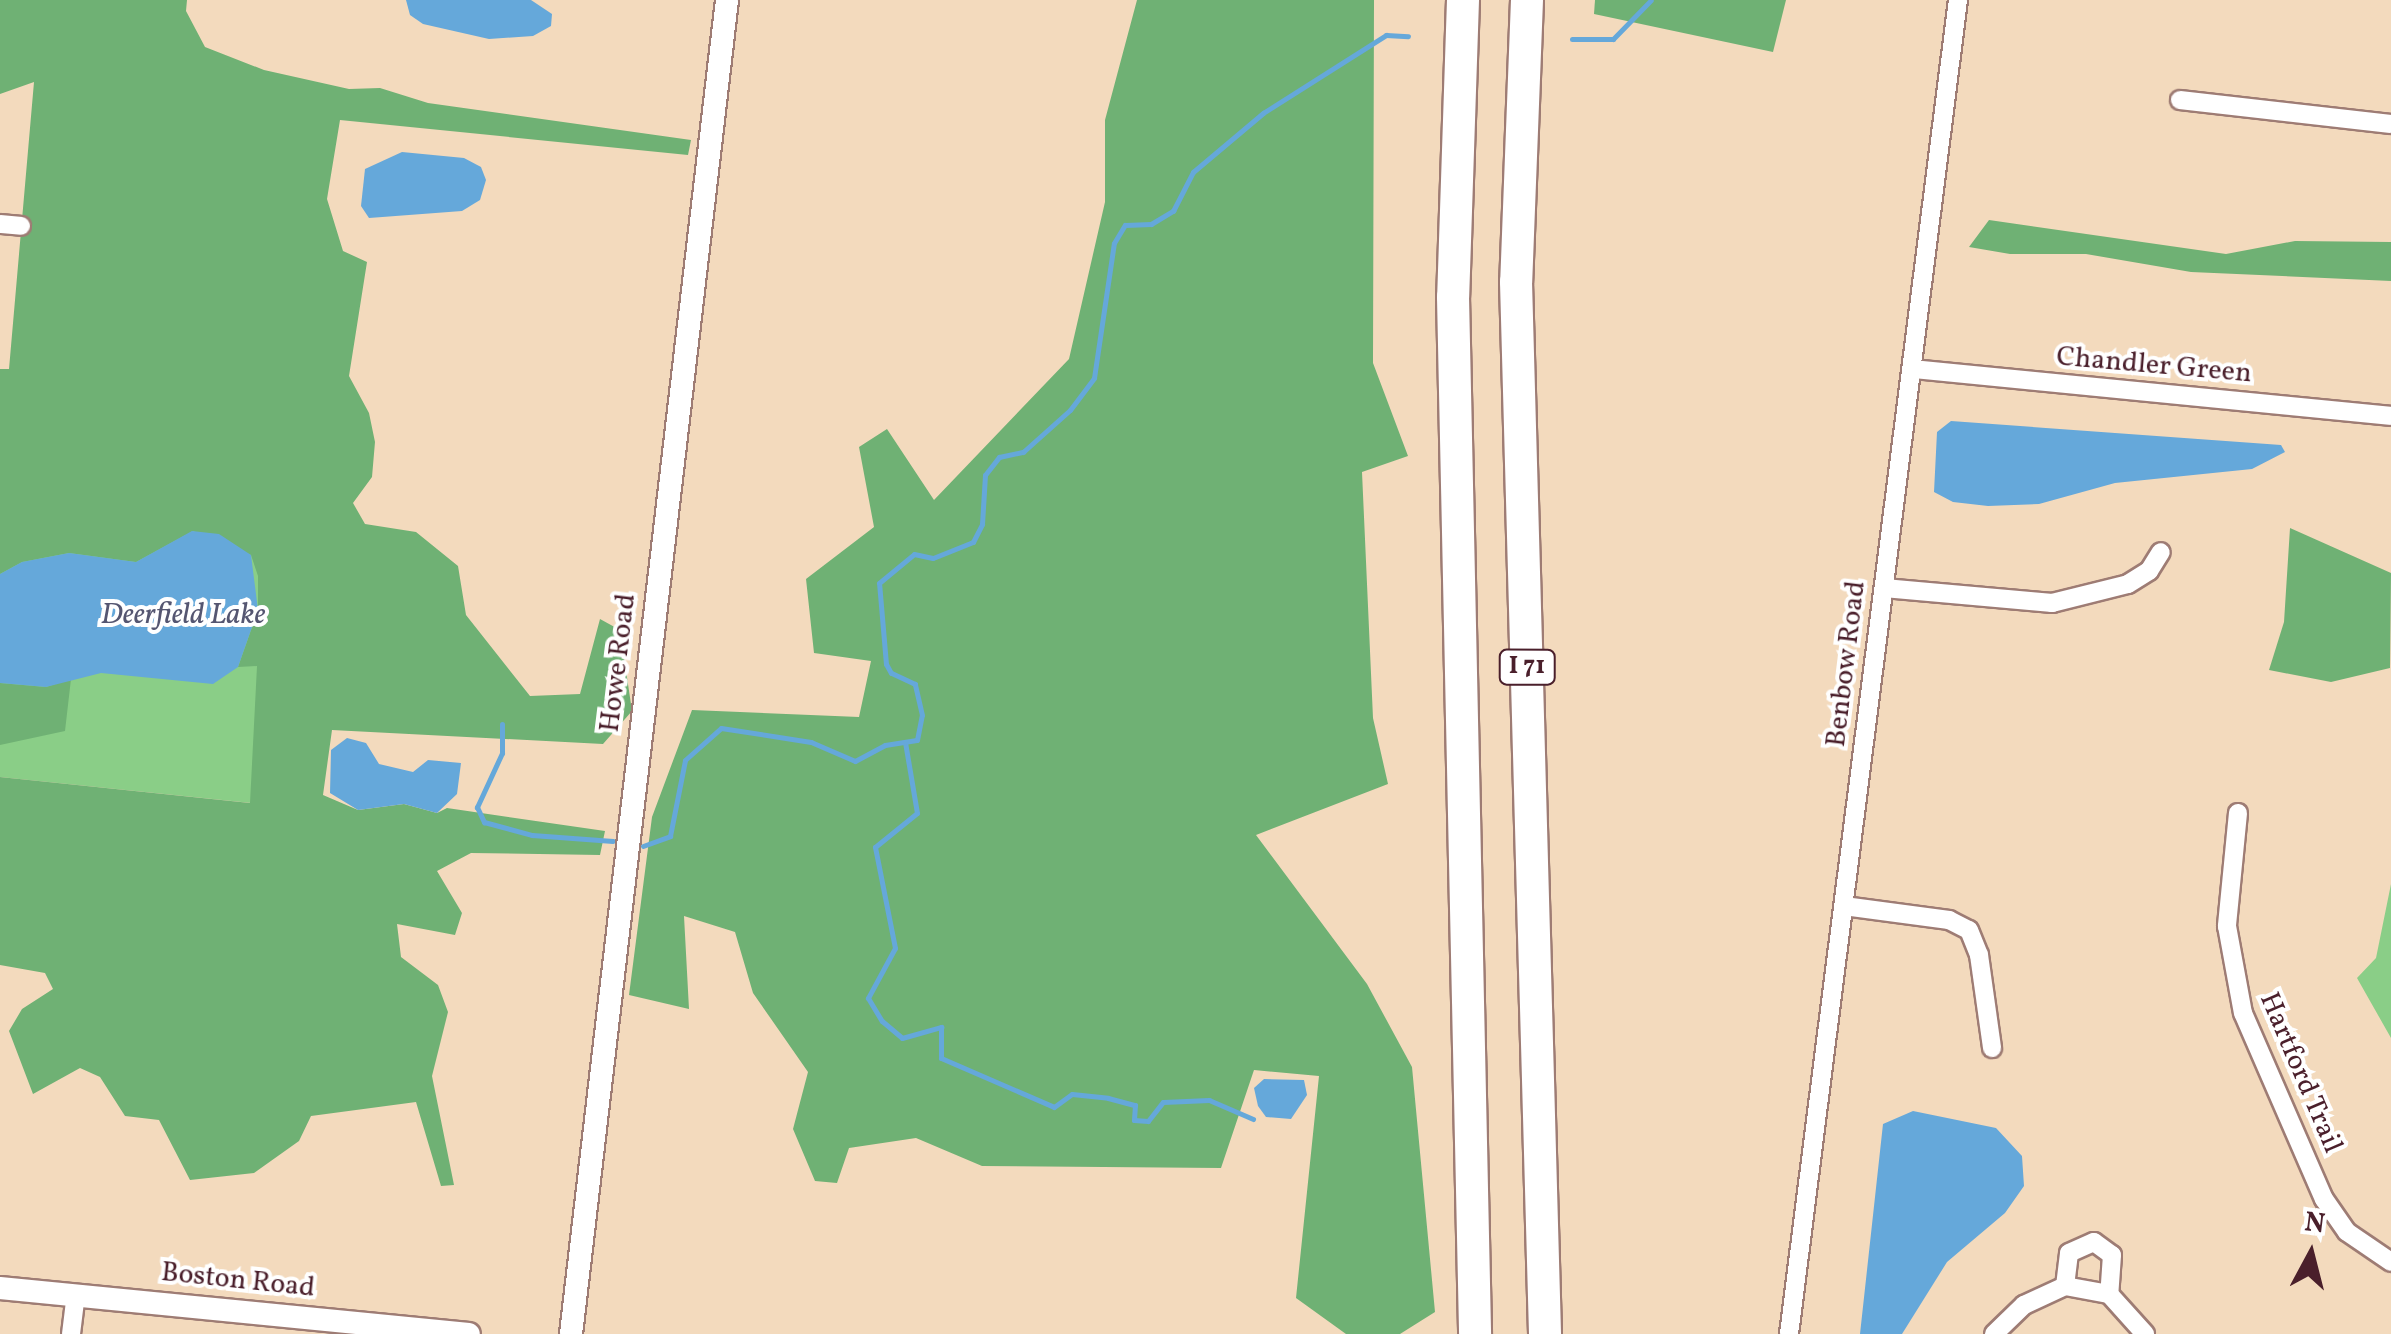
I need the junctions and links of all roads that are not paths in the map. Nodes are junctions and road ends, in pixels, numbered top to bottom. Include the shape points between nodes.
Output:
1 (728, 0) edge
2 (1463, 0) edge
3 (1527, 0) edge
4 (1958, 0) edge
5 (2180, 100) dead end
6 (2391, 124) edge
7 (0, 224) edge
8 (21, 226) dead end
9 (1913, 369) junction
10 (2391, 416) edge
11 (2161, 552) dead end
12 (1884, 588) junction
13 (2238, 813) dead end
14 (1844, 906) junction
15 (1992, 1048) dead end
16 (2391, 1262) edge
17 (2065, 1286) junction
18 (0, 1288) edge
19 (2110, 1294) junction
20 (76, 1295) junction
21 (71, 1334) edge
22 (469, 1334) edge
23 (571, 1334) edge
24 (1474, 1334) edge
25 (1545, 1334) edge
26 (1788, 1334) edge
27 (1994, 1334) edge
28 (2144, 1334) edge

1 - 23 street, Howe Road
2 - 24 highway, I 71 via 1453,298
3 - 25 highway, I 71 via 1516,282
4 - 9 street, Benbow Road
5 - 6 street
7 - 8 street
9 - 10 street, Chandler Green
9 - 12 street, Benbow Road
11 - 12 street via 2140,578 2052,604
12 - 14 street, Benbow Road
13 - 16 street, Hartford Trail via 2227,926 2242,1013 2324,1199 2347,1232
14 - 15 street via 1948,920 1969,930 1979,955
14 - 26 street, Benbow Road
17 - 19 street
17 - 19 street via 2068,1253 2094,1242 2112,1255
17 - 27 street via 2024,1305
18 - 20 street, Boston Road
19 - 28 street
20 - 21 street
20 - 22 street, Boston Road

